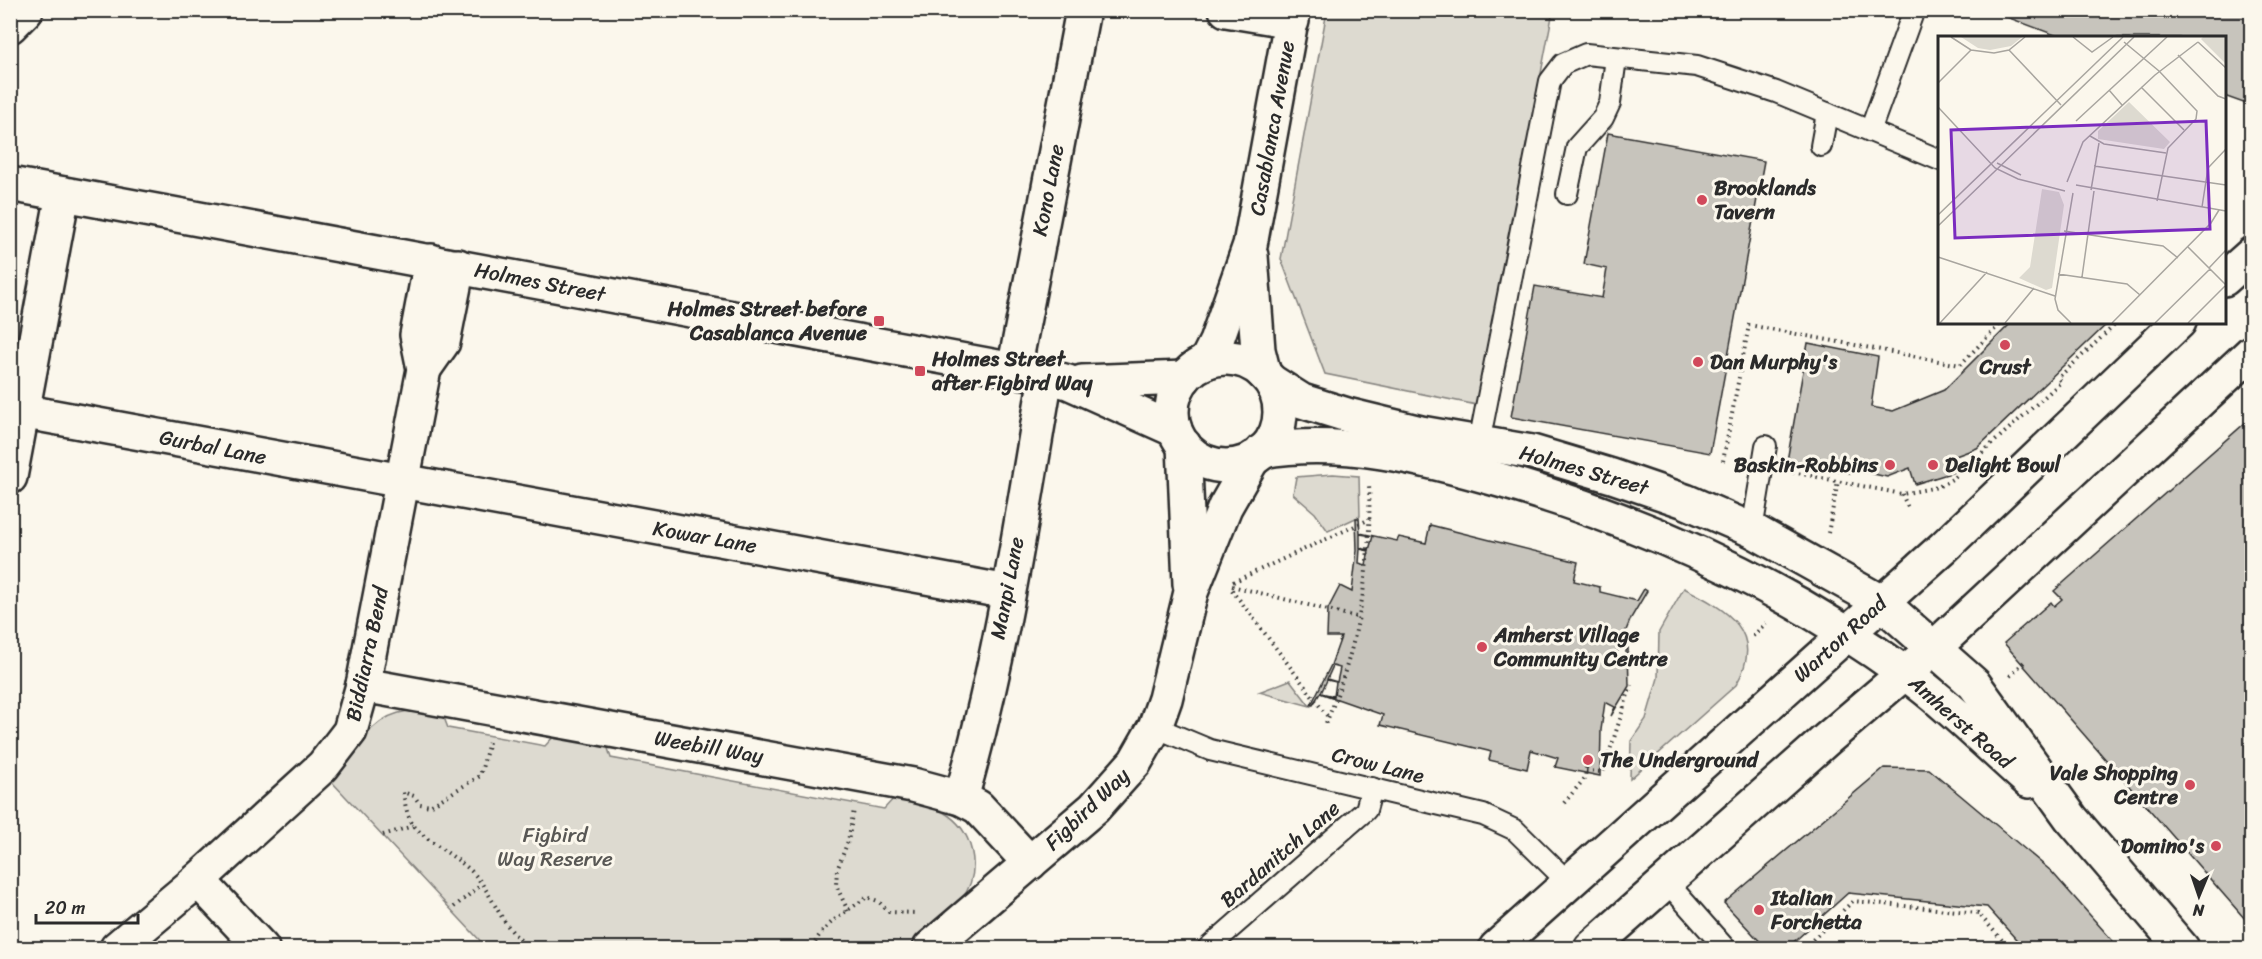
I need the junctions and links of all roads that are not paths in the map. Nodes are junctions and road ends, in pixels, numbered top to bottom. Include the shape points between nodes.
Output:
1 (26, 10) edge
2 (1083, 10) edge
3 (1226, 10) edge
4 (1914, 10) edge
5 (1292, 16) edge
6 (10, 26) edge
7 (1616, 58) junction
8 (1827, 113) junction
9 (1870, 131) junction
10 (1821, 146) dead end
11 (1938, 155) edge
12 (10, 184) edge
13 (63, 194) junction
14 (1567, 194) dead end
15 (1250, 245) junction
16 (2252, 254) edge
17 (444, 263) junction
18 (2226, 277) edge
19 (2177, 324) edge
20 (2252, 352) edge
21 (1014, 370) junction
22 (1195, 370) junction
23 (1268, 378) junction
24 (1057, 379) junction
25 (17, 410) edge
26 (1179, 438) junction
27 (1479, 442) junction
28 (1766, 446) dead end
29 (1257, 455) junction
30 (10, 477) edge
31 (402, 483) junction
32 (1752, 530) junction
33 (1008, 592) junction
34 (1191, 592) junction
35 (1881, 602) junction
36 (1845, 633) junction
37 (1935, 647) junction
38 (1904, 673) junction
39 (363, 685) junction
40 (1155, 727) junction
41 (1372, 788) junction
42 (961, 798) junction
43 (2070, 818) junction
44 (1030, 862) junction
45 (198, 880) junction
46 (1666, 881) junction
47 (1570, 884) junction
48 (117, 948) edge
49 (262, 948) edge
50 (930, 948) edge
51 (1208, 948) edge
52 (1496, 948) edge
53 (1591, 948) edge
54 (1725, 948) edge
55 (2182, 948) edge

1 - 6 main road
2 - 21 main road, Kono Lane
3 - 5 main road
4 - 9 lane
5 - 15 main road, Casablanca Avenue
7 - 8 lane via 1700,60 1778,86
7 - 14 lane via 1610,103 1603,118 1577,147
7 - 27 lane via 1586,54 1563,64 1550,81
8 - 9 lane
8 - 10 lane
9 - 11 lane
12 - 13 main road, Holmes Street
13 - 17 main road, Holmes Street
13 - 25 main road
15 - 22 main road, Casablanca Avenue via 1216,342
15 - 23 main road, Casablanca Avenue via 1258,350
16 - 18 main road
17 - 21 main road, Holmes Street
17 - 31 main road, Biddiarra Bend via 443,342 424,369
19 - 35 main road, Warton Road via 1944,547
20 - 37 main road
21 - 24 main road, Holmes Street
22 - 23 main road, Holmes Street via 1218,358 1234,358 1257,367
22 - 24 main road, Holmes Street
22 - 26 main road via 1176,390 1172,408
23 - 27 main road, Holmes Street via 1302,401 1326,409 1421,433
23 - 29 main road via 1279,398 1280,417 1269,445
24 - 26 main road, Holmes Street
24 - 33 main road, Manpi Lane
25 - 30 main road
25 - 31 main road, Gurbal Lane
26 - 29 main road, Holmes Street via 1199,458 1215,465 1236,465
26 - 34 main road, Figbird Way
27 - 32 main road, Holmes Street via 1532,452 1612,476
28 - 32 lane
29 - 34 main road, Figbird Way via 1225,507
29 - 36 main road, Holmes Street via 1288,447 1343,446 1473,472 1582,505 1662,535 1733,568
31 - 33 main road, Kowar Lane
31 - 39 main road, Biddiarra Bend
32 - 35 main road, Holmes Street
33 - 42 main road, Manpi Lane
34 - 40 main road, Figbird Way
35 - 36 main road, Warton Road
35 - 37 main road, Amherst Road
36 - 38 main road, Amherst Road
36 - 47 main road, Warton Road
37 - 38 main road
37 - 43 main road, Amherst Road via 1987,699
38 - 43 main road, Amherst Road via 1940,699
38 - 46 main road
39 - 42 main road, Weebill Way via 913,785
39 - 45 main road, Biddiarra Bend via 350,731 323,766
40 - 41 lane, Crow Lane via 1200,747
40 - 44 main road, Figbird Way via 1116,785
41 - 47 lane, Crow Lane via 1483,815 1515,830
41 - 51 lane, Bardanitch Lane via 1366,810
42 - 44 main road, Weebill Way via 978,807
43 - 55 main road, Amherst Road
44 - 50 main road, Figbird Way
45 - 48 main road, Biddiarra Bend
45 - 49 main road
46 - 53 main road
46 - 54 lane
47 - 52 main road, Warton Road

